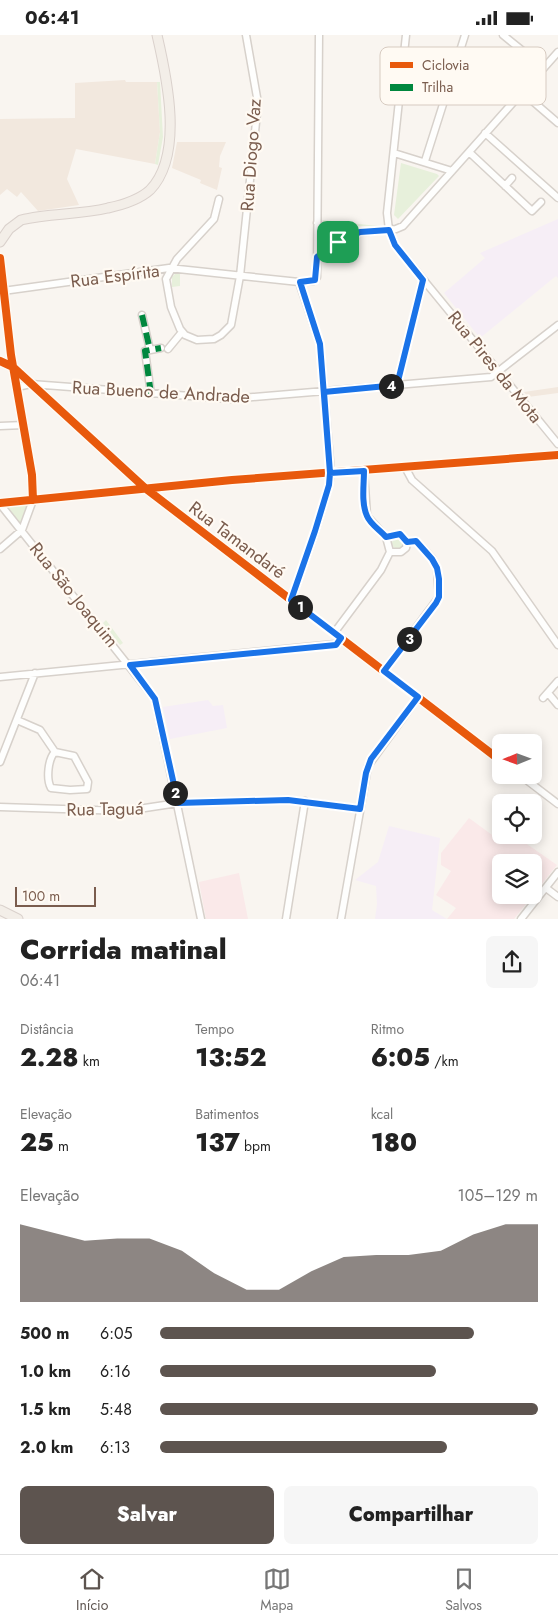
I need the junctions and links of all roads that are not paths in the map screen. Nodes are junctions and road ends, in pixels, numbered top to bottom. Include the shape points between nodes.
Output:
1 (157, 35) edge
2 (246, 35) edge
3 (320, 35) edge
4 (465, 35) edge
5 (503, 35) edge
6 (461, 47) edge
7 (518, 47) edge
8 (558, 52) edge
9 (546, 65) edge
10 (399, 105) edge
11 (443, 105) edge
12 (510, 105) edge
13 (537, 105) edge
14 (558, 123) edge
15 (485, 133) junction
16 (468, 152) junction
17 (394, 153) junction
18 (425, 161) junction
19 (452, 171) junction
20 (512, 178) dead end
21 (505, 186) junction
22 (558, 198) edge
23 (219, 199) dead end
24 (541, 202) dead end
25 (317, 223) junction
26 (389, 230) junction
27 (0, 242) edge
28 (338, 242) junction
29 (317, 257) junction
30 (0, 258) edge
31 (169, 269) junction
32 (240, 276) junction
33 (423, 280) junction
34 (300, 282) junction
35 (3, 291) junction
36 (432, 291) junction
37 (422, 292) junction
38 (142, 315) dead end
39 (558, 325) edge
40 (182, 332) junction
41 (150, 350) junction
42 (11, 355) junction
43 (1, 362) edge
44 (13, 367) junction
45 (500, 372) junction
46 (30, 384) junction
47 (397, 385) junction
48 (17, 387) junction
49 (324, 392) junction
50 (151, 394) junction
51 (24, 425) junction
52 (0, 426) edge
53 (557, 441) edge
54 (558, 455) edge
55 (405, 467) junction
56 (364, 471) junction
57 (330, 473) junction
58 (32, 485) junction
59 (145, 488) junction
60 (46, 499) junction
61 (33, 500) junction
62 (0, 503) edge
63 (22, 530) junction
64 (386, 537) junction
65 (407, 542) junction
66 (0, 549) edge
67 (390, 552) junction
68 (291, 600) junction
69 (334, 633) junction
70 (341, 638) junction
71 (558, 645) edge
72 (130, 665) junction
73 (384, 671) junction
74 (35, 673) junction
75 (0, 677) edge
76 (558, 681) edge
77 (418, 697) junction
78 (558, 705) edge
79 (16, 720) junction
80 (55, 752) junction
81 (492, 754) edge
82 (0, 762) edge
83 (532, 784) edge
84 (305, 801) junction
85 (178, 803) junction
86 (558, 804) edge
87 (0, 807) edge
88 (360, 809) junction
89 (558, 872) edge
90 (546, 888) junction
91 (558, 897) edge
92 (0, 910) edge
93 (18, 919) edge
94 (201, 919) edge
95 (286, 919) edge
96 (341, 919) edge
97 (521, 919) edge

1 - 27 main road via 166,86 170,147 156,182 142,196 109,208 21,220
2 - 32 street, Rua Diogo Vaz via 258,103
3 - 25 street
4 - 6 street
5 - 7 street
8 - 9 street
10 - 17 street
11 - 18 street
12 - 15 street
13 - 14 street
15 - 16 street
15 - 22 street
16 - 19 street
16 - 21 street
17 - 18 street
17 - 26 street
18 - 19 street
19 - 26 street via 403,226
20 - 21 street
21 - 24 street via 532,211
23 - 31 street, Rua Espírita via 214,219
25 - 28 street
25 - 29 street
26 - 28 street via 360,232
26 - 33 street, Rua Pires da Mota via 395,245
28 - 29 street
29 - 34 street via 315,280
30 - 35 street
31 - 32 street
31 - 35 street, Rua Espírita
31 - 40 street via 166,286
32 - 34 street
32 - 40 street, Rua Diogo Vaz via 234,314 227,330 214,339 205,340 190,338
33 - 36 street, Rua Pires da Mota
33 - 37 street
34 - 49 street via 320,341
35 - 42 street
36 - 37 street
36 - 45 street, Rua Pires da Mota
37 - 47 street
38 - 41 street
39 - 45 street, Rua Bueno de Andrade
40 - 41 street via 164,348
41 - 50 street via 145,351
42 - 43 street
42 - 44 street
43 - 44 street
44 - 46 street, Rua Tamandaré
44 - 48 street
45 - 47 street, Rua Bueno de Andrade via 491,377
45 - 53 street, Rua Pires da Mota
46 - 48 street, Rua Bueno de Andrade
46 - 50 street, Rua Bueno de Andrade
46 - 59 street, Rua Tamandaré
47 - 49 street, Rua Bueno de Andrade
48 - 51 street
49 - 50 street, Rua Bueno de Andrade via 230,399
49 - 57 street
51 - 52 street
51 - 58 street
54 - 55 street
55 - 56 street
55 - 71 street via 412,480 492,551
56 - 57 street
56 - 64 street via 367,516
57 - 59 street
57 - 68 street via 315,531
58 - 60 street via 39,496
58 - 61 street
59 - 60 street
59 - 68 street, Rua Tamandaré
60 - 61 street
61 - 62 street
61 - 63 street
62 - 63 street, Rua São Joaquim
63 - 66 street
63 - 72 street, Rua São Joaquim
64 - 65 street via 400,534
64 - 67 street
65 - 67 street via 404,551
65 - 73 street via 416,541 432,559 439,579 439,597
67 - 69 street via 381,570
68 - 69 street, Rua Tamandaré
69 - 70 street, Rua Tamandaré
70 - 72 street via 336,645
70 - 73 street, Rua Tamandaré
72 - 74 street
72 - 85 street, Rua São Joaquim via 155,699
73 - 77 street, Rua Tamandaré
74 - 75 street
74 - 79 street
76 - 78 street via 545,696
77 - 81 street, Rua Tamandaré
77 - 88 street via 371,759
79 - 80 street via 40,730
79 - 82 street
80 - 80 street via 74,756 88,782 87,789 51,788 50,759
83 - 86 street
84 - 85 street, Rua Taguá
84 - 88 street, Rua Taguá
84 - 95 street
85 - 87 street, Rua Taguá via 120,811
85 - 94 street, Rua São Joaquim
88 - 96 street
89 - 90 street
90 - 91 street
90 - 97 street
92 - 93 main road

